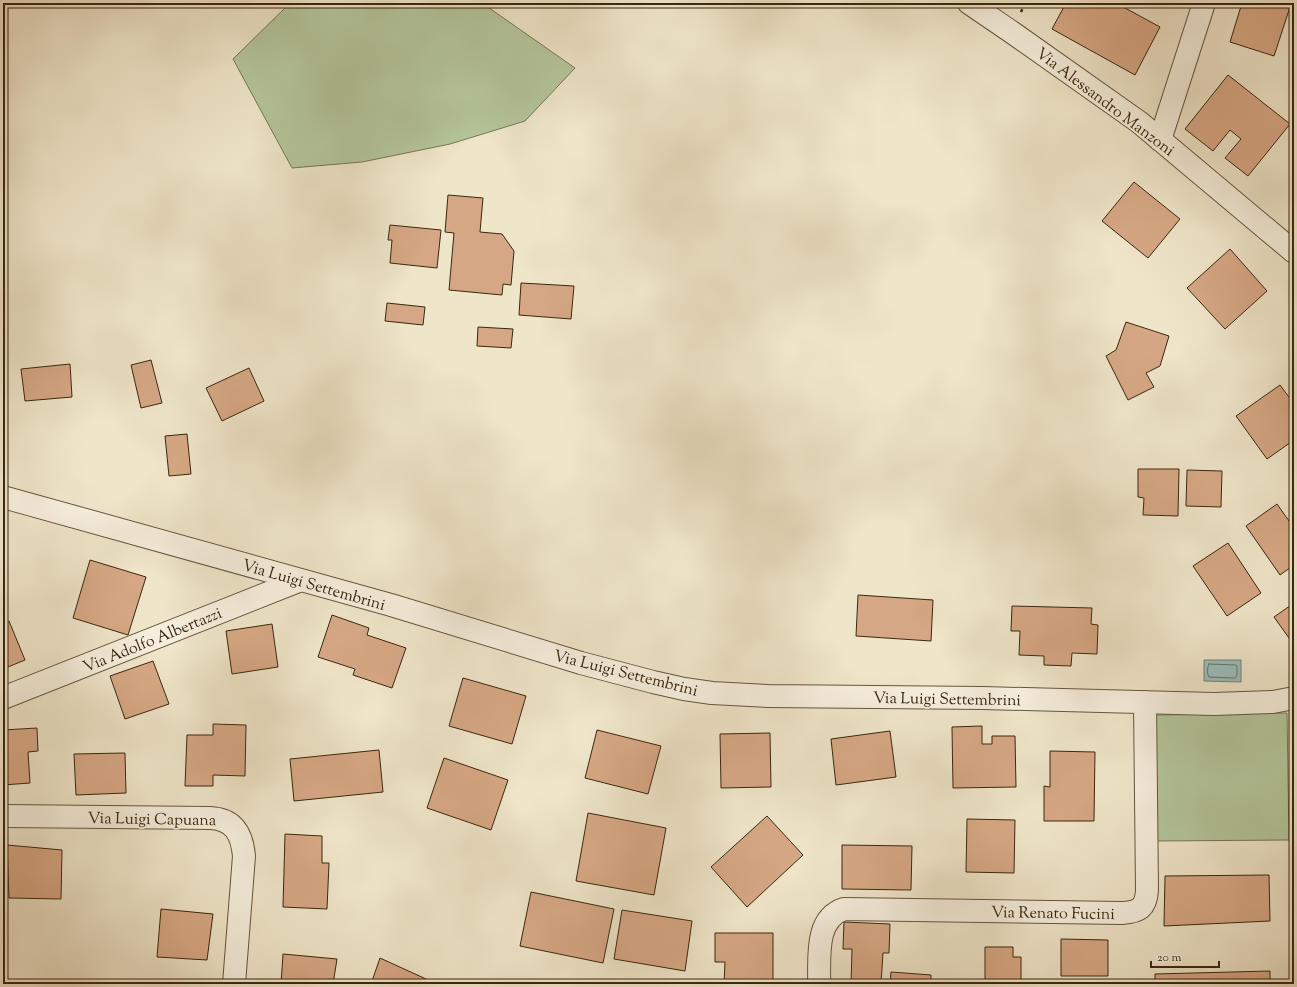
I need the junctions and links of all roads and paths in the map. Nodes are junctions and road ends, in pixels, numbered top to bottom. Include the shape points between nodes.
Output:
1 (969, 3) edge
2 (1204, 3) edge
3 (1160, 140) junction
4 (1294, 252) edge
5 (3, 497) edge
6 (301, 580) junction
7 (3, 698) edge
8 (1294, 698) edge
9 (1145, 702) junction
10 (3, 816) edge
11 (234, 984) edge
12 (818, 984) edge

1 - 3 street, Via Alessandro Manzoni via 1139,122
2 - 3 street
3 - 4 street, Via Alessandro Manzoni
5 - 6 street, Via Luigi Settembrini
6 - 7 street, Via Adolfo Albertazzi
6 - 9 street, Via Luigi Settembrini via 581,663 684,689 768,696
8 - 9 street, Via Luigi Settembrini via 1241,704
9 - 12 street, Via Renato Fucini via 1147,890 1141,908 1135,912 1122,913 844,909 831,916 823,928
10 - 11 street, Via Luigi Capuana via 210,818 230,823 239,833 244,856

